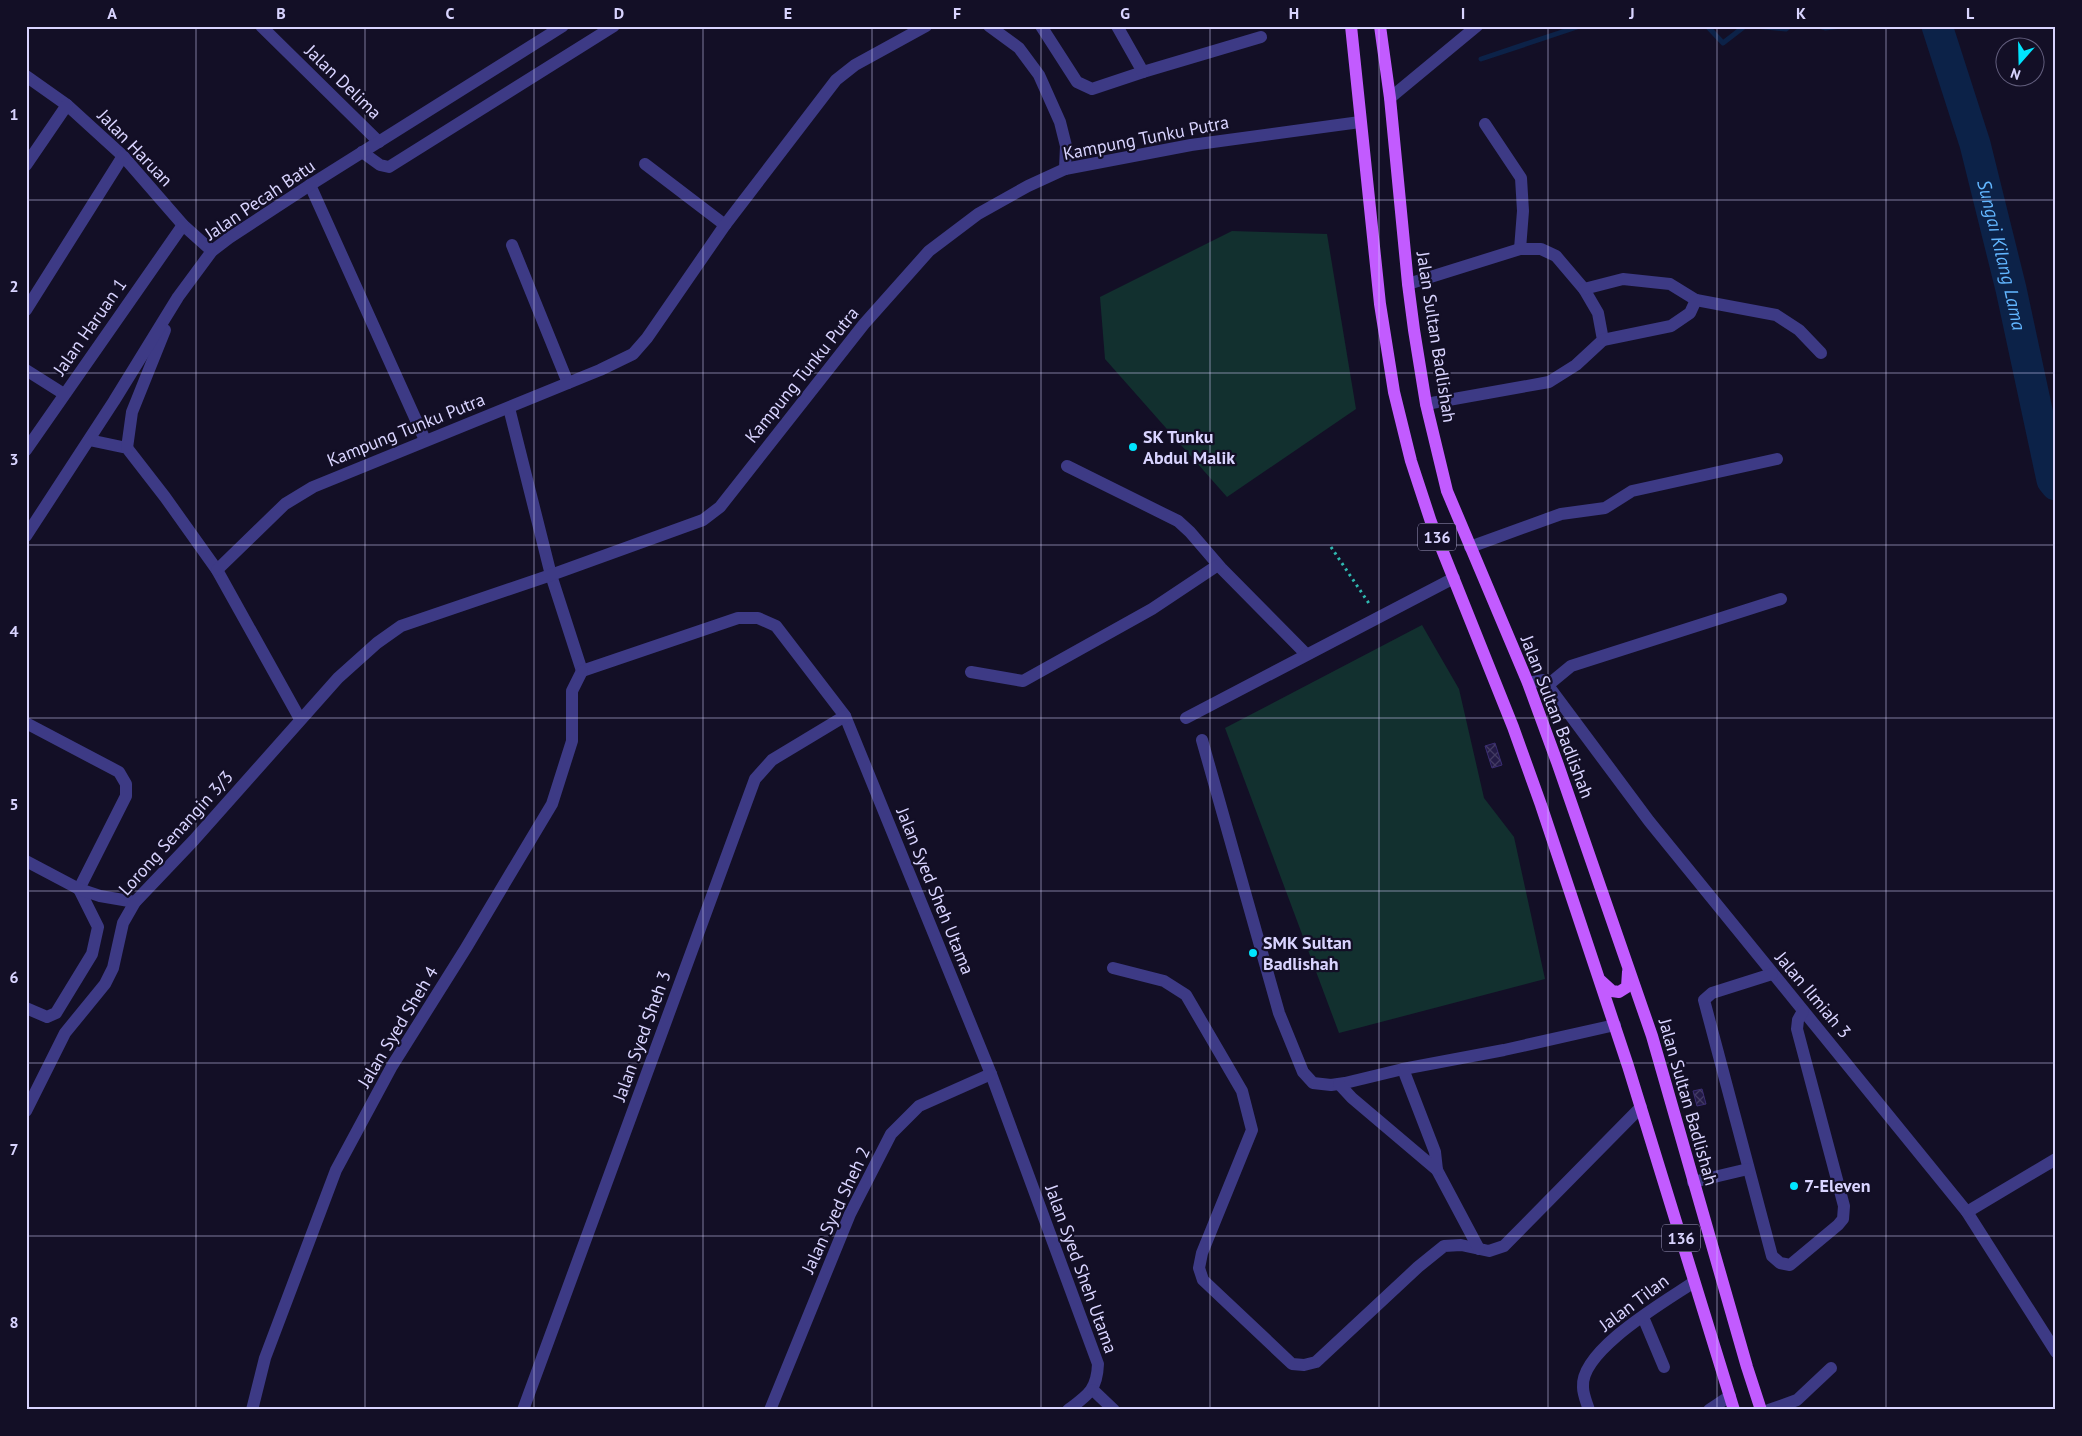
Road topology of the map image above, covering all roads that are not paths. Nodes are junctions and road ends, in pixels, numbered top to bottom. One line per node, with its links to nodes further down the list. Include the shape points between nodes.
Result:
1 (261, 26): 18 (street, Jalan Delima)
2 (563, 26): 18 (street, Jalan Pecah Batu)
3 (614, 26): 19 (street, via 389,167 380,165)
4 (926, 26): 26 (street, Kampung Tunku Putra, via 855,65 836,80)
5 (1041, 26): 12 (street, via 1077,82 1092,90)
6 (1117, 26): 12 (street)
7 (1351, 26): 16 (main road, 136)
8 (1380, 26): 14 (main road, Jalan Sultan Badlishah / 136)
9 (1477, 26): 14 (street)
10 (988, 27): 23 (street, via 1019,48 1039,75 1060,122 1066,146)
11 (1261, 37): 12 (street)
12 (1143, 72)
13 (26, 76): 15 (street, Jalan Haruan)
14 (1390, 98): 30 (main road, Jalan Sultan Badlishah / 136)
15 (67, 105): 20 (street, Jalan Haruan); 22 (street)
16 (1360, 122): 23 (street, Kampung Tunku Putra, via 1191,145); 53 (main road, 136, via 1380,304 1394,392 1411,461)
17 (1485, 124): 28 (street, via 1521,178)
18 (379, 142): 19 (street, Jalan Pecah Batu)
19 (362, 152): 24 (street, Jalan Pecah Batu)
20 (123, 156): 25 (street, Jalan Haruan); 34 (street)
21 (645, 164): 26 (street)
22 (26, 165)
23 (1065, 169): 52 (street, Kampung Tunku Putra, via 978,214 929,252 864,324 720,507 703,520)
24 (310, 185): 29 (street, Jalan Pecah Batu); 43 (street)
25 (183, 225): 29 (street, Jalan Haruan); 39 (street, Jalan Haruan 1)
26 (725, 225): 38 (street, Kampung Tunku Putra, via 651,332 632,354)
27 (512, 245): 38 (street)
28 (1520, 249): 30 (street); 31 (street, via 1541,249 1556,256)
29 (212, 251): 32 (street, Jalan Pecah Batu)
30 (1408, 284): 40 (main road, Jalan Sultan Badlishah / 136)
31 (1584, 289): 33 (street, via 1622,279 1670,284); 35 (street, via 1598,313)
32 (178, 296): 42 (street, Jalan Pecah Batu); 44 (street, via 132,412)
33 (1696, 300): 35 (street, via 1690,313 1671,326); 36 (street, via 1776,315 1799,330)
34 (26, 310)
35 (1603, 340): 40 (street, via 1576,365 1549,382)
36 (1820, 353)
37 (26, 370): 39 (street)
38 (568, 383): 41 (street, Kampung Tunku Putra)
39 (64, 394): 45 (street, Jalan Haruan 1)
40 (1426, 404): 49 (main road, Jalan Sultan Badlishah / 136, via 1447,490)
41 (509, 408): 43 (street, Kampung Tunku Putra); 52 (street)
42 (89, 440): 44 (street); 48 (street, Jalan Pecah Batu)
43 (425, 440): 51 (street, Kampung Tunku Putra, via 285,504)
44 (127, 448): 51 (street)
45 (26, 450)
46 (1777, 459): 49 (street, via 1632,491 1605,508 1561,514)
47 (1067, 466): 50 (street, via 1178,521)
48 (26, 536)
49 (1470, 547): 58 (main road, Jalan Sultan Badlishah / 136)
50 (1218, 565): 55 (street); 57 (street, via 1152,609 1023,681)
51 (217, 570): 62 (street)
52 (550, 575): 56 (street); 62 (street, Kampung Tunku Putra, via 401,626 376,643)
53 (1454, 578): 55 (street); 71 (main road, 136, via 1513,728)
54 (1781, 599): 59 (street, via 1571,666)
55 (1306, 654): 61 (street)
56 (582, 671): 60 (street, Jalan Syed Sheh Utama, via 738,618 758,618 776,626); 93 (street, Jalan Syed Sheh 4, via 572,690 572,741 552,804 392,1066 336,1170 265,1358)
57 (971, 672)
58 (1528, 683): 59 (street, via 1544,680); 69 (main road, Jalan Sultan Badlishah / 136)
59 (1548, 685): 70 (street, Jalan Ilmiah 3, via 1649,821)
60 (845, 716): 76 (street, Jalan Syed Sheh Utama); 94 (street, Jalan Syed Sheh 3, via 772,760 755,779)
61 (1186, 718)
62 (300, 719): 67 (street, Lorong Senangin 3/3)
63 (26, 723): 66 (street, via 119,772 126,784 126,796)
64 (1202, 740): 77 (street, via 1278,1013 1303,1072 1314,1083)
65 (26, 861): 66 (street)
66 (78, 889): 67 (street); 72 (street, via 98,926 92,954 56,1013 47,1018)
67 (135, 902): 79 (street, Lorong Senangin 3/3, via 123,923 106,984 65,1033)
68 (1114, 968): 85 (street, via 1164,981 1186,995 1242,1091 1252,1130 1202,1253 1199,1268 1203,1280 1292,1364 1316,1362 1444,1246)
69 (1628, 970): 71 (main road, via 1627,987 1619,992 1612,991); 83 (main road, Jalan Sultan Badlishah / 136, via 1658,1056)
70 (1772, 974): 73 (street, Jalan Ilmiah 3); 81 (street, via 1712,993 1704,1000)
71 (1601, 981): 74 (main road, 136)
72 (26, 1008)
73 (1803, 1011): 81 (street, via 1797,1030 1842,1197 1843,1219 1790,1265 1780,1263 1772,1256); 84 (street, Jalan Ilmiah 3)
74 (1615, 1025): 75 (street); 78 (main road, 136)
75 (1403, 1069): 77 (street); 82 (street, via 1435,1152)
76 (991, 1074): 91 (street, Jalan Syed Sheh Utama, via 1098,1364); 95 (street, Jalan Syed Sheh 2, via 919,1106 891,1134 850,1214)
77 (1339, 1084): 82 (street)
78 (1641, 1107): 85 (street, via 1504,1246 1489,1251); 86 (main road, 136)
79 (26, 1111)
80 (2056, 1159): 84 (street)
81 (1748, 1169): 83 (street)
82 (1437, 1170): 85 (street)
83 (1693, 1182): 101 (main road, Jalan Sultan Badlishah / 136)
84 (1966, 1212): 88 (street, Jalan Ilmiah 3)
85 (1479, 1249)
86 (1694, 1282): 87 (street, Jalan Tilan); 92 (main road, 136)
87 (1643, 1317): 89 (street); 98 (street, Jalan Tilan, via 1619,1333 1590,1363 1582,1386)
88 (2056, 1352)
89 (1664, 1368)
90 (1831, 1368): 102 (street, via 1796,1400)
91 (1095, 1384): 96 (street); 97 (street)
92 (1730, 1396): 99 (street); 100 (main road, 136)
93 (252, 1410)
94 (523, 1410)
95 (770, 1410)
96 (1068, 1410)
97 (1114, 1410)
98 (1589, 1410)
99 (1708, 1410)
100 (1734, 1410)
101 (1761, 1410)
102 (1769, 1410)

